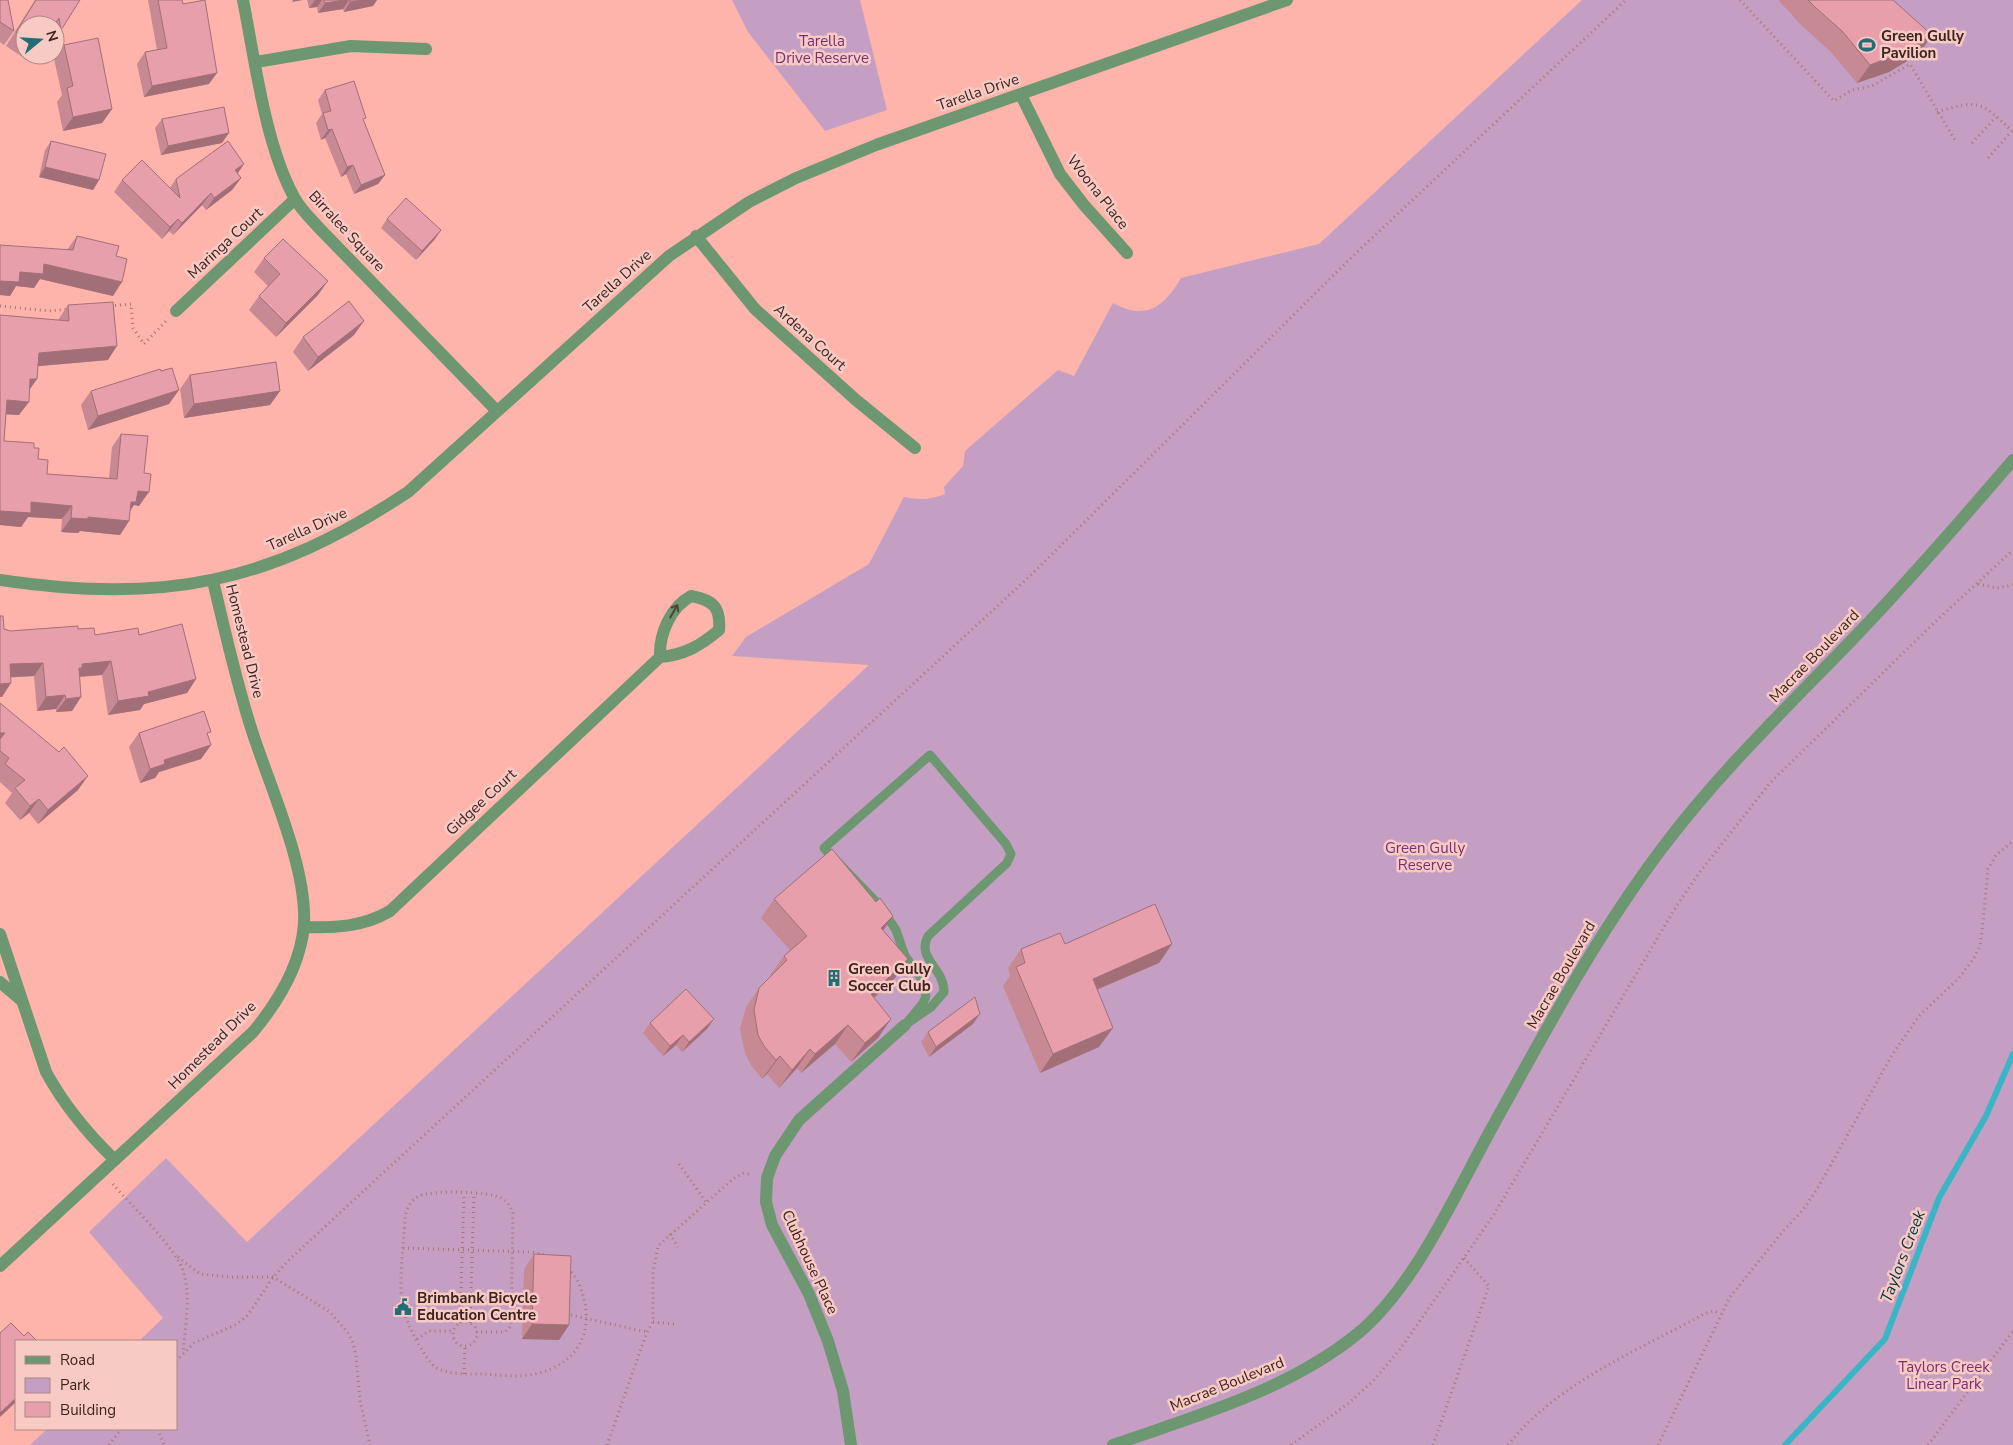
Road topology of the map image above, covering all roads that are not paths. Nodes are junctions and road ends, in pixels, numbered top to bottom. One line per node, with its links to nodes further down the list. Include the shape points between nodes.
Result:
1 (243, 0): 4 (street, Birralee Square)
2 (1287, 0): 5 (street, Tarella Drive)
3 (426, 49): 4 (street, via 351,46)
4 (256, 62): 6 (street, Birralee Square, via 272,141)
5 (1021, 95): 7 (street, Tarella Drive, via 876,145 796,178 748,202); 8 (street, Woona Place, via 1060,174)
6 (295, 200): 9 (street, Maringa Court); 10 (street, Birralee Square)
7 (696, 236): 10 (street, Tarella Drive, via 639,282); 11 (street, Ardena Court, via 755,309)
8 (1127, 254)
9 (176, 311)
10 (497, 411): 14 (street, Tarella Drive, via 408,492 364,521 295,555)
11 (915, 448)
12 (2013, 460): 24 (street, Macrae Boulevard, via 1902,587 1715,784 1653,860 1587,960 1425,1248 1381,1311 1333,1352 1291,1376 1208,1412)
13 (0, 580): 14 (street, Tarella Drive, via 117,590)
14 (213, 581): 16 (street, Homestead Drive, via 232,661 300,878)
15 (660, 657): 15 (street, one-way to 15, via 659,642 679,603 692,596 706,598 716,607 720,618 718,630 704,643 678,656); 16 (street, Gidgee Court, via 390,911 356,925)
16 (304, 927): 21 (street, Homestead Drive, via 297,959 286,985 267,1015)
17 (0, 934): 19 (street)
18 (0, 982): 19 (street)
19 (21, 1000): 21 (street, via 43,1065 57,1093 92,1139)
20 (905, 1025): 20 (lane, via 926,996 921,978 905,956 896,930 880,906 824,848 930,755 1011,854 1008,863 928,936 923,949 941,975 944,992 930,1008); 23 (street, Clubhouse Place, via 799,1120 774,1156 767,1178 766,1202 772,1224 809,1294 828,1340 849,1422)
21 (114, 1160): 22 (street, Homestead Drive)
22 (0, 1266)
23 (851, 1445)
24 (1113, 1445)

